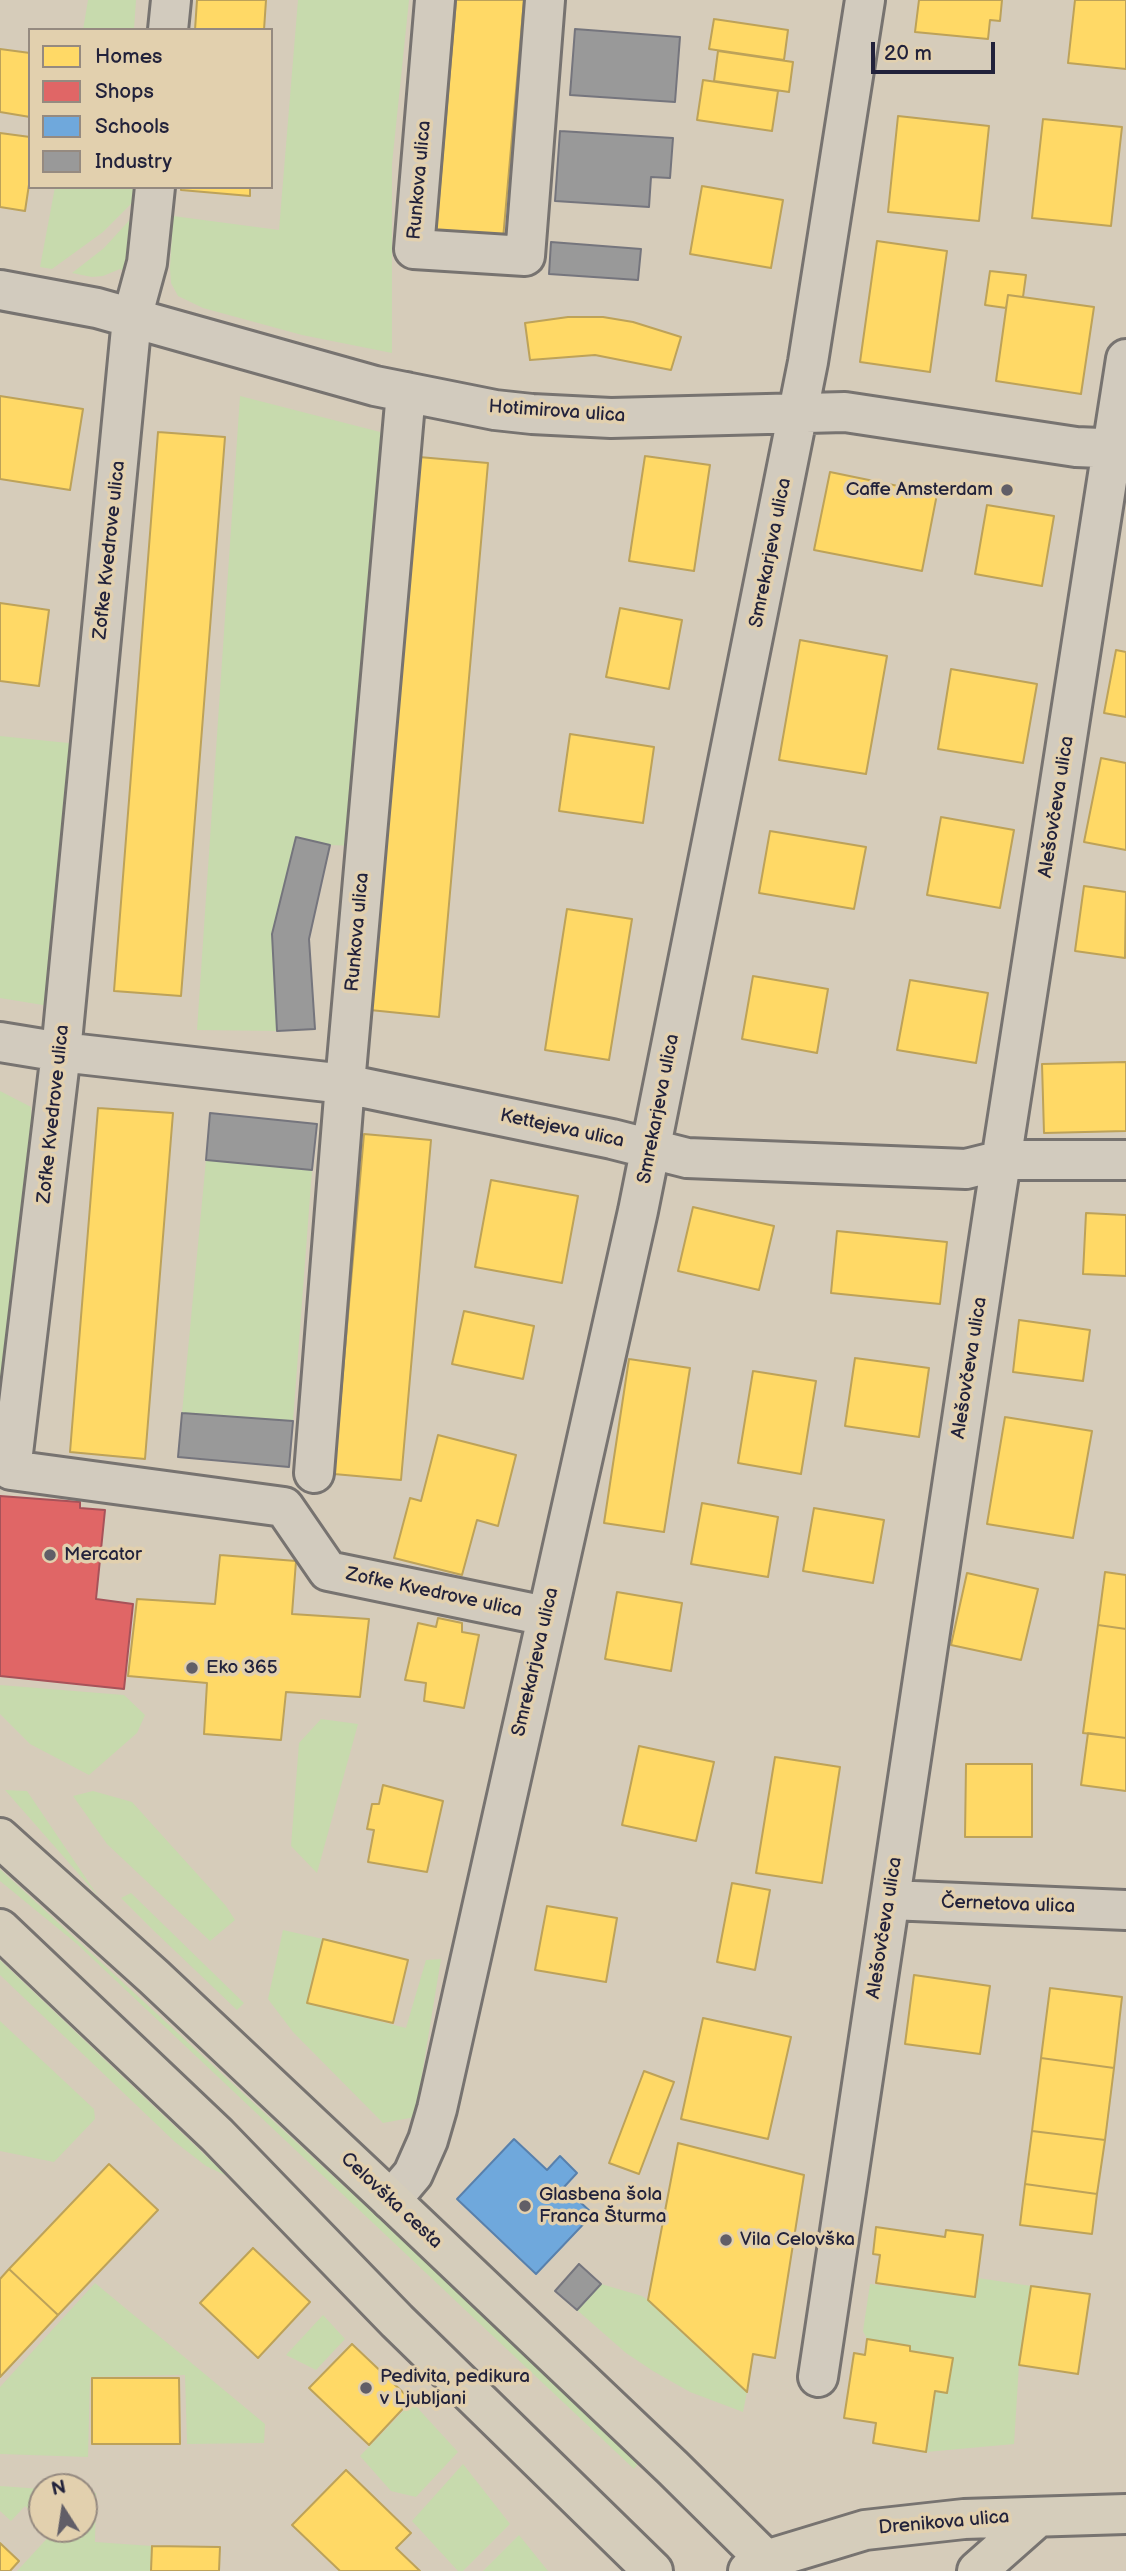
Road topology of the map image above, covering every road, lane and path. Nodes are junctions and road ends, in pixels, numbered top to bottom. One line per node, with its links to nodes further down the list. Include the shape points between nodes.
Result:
1 (171, 0): 5 (street)
2 (435, 0): 3 (street, Runkova ulica, via 414,249 525,256)
3 (545, 0)
4 (865, 0): 11 (street, Smrekarjeva ulica)
5 (168, 28)
6 (155, 189): 8 (street, Zofke Kvedrove ulica, via 147,263)
7 (0, 290): 8 (street, Hotimirova ulica)
8 (132, 318): 10 (street, Hotimirova ulica); 14 (street, Zofke Kvedrove ulica)
9 (1126, 359): 12 (street, Alešovčeva ulica)
10 (406, 393): 11 (street, Hotimirova ulica, via 495,410 573,417); 15 (street, Runkova ulica)
11 (798, 414): 12 (street, Hotimirova ulica, via 864,414 1076,447); 16 (street, Smrekarjeva ulica)
12 (1119, 449): 17 (street, Alešovčeva ulica)
13 (0, 1042): 14 (street, Kettejeva ulica)
14 (61, 1052): 15 (street, Kettejeva ulica); 20 (street, Zofke Kvedrove ulica, via 11,1469 284,1507 328,1571)
15 (345, 1084): 16 (street, Kettejeva ulica); 19 (street, Runkova ulica)
16 (651, 1148): 17 (street, Kettejeva ulica, via 687,1158 966,1169); 20 (street, Smrekarjeva ulica)
17 (1002, 1160): 18 (street, Kettejeva ulica); 22 (street, Alešovčeva ulica)
18 (1126, 1160)
19 (314, 1473)
20 (546, 1616): 25 (street, Smrekarjeva ulica, via 437,2109 413,2174)
21 (0, 1838): 25 (main road, Celovška cesta)
22 (890, 1900): 23 (street, Černetova ulica); 26 (street, Alešovčeva ulica)
23 (1126, 1910)
24 (0, 1929): 30 (main road, via 217,2136 397,2321)
25 (391, 2200): 29 (main road, Celovška cesta, via 673,2468)
26 (818, 2377)
27 (1126, 2514): 28 (main road, Drenikova ulica)
28 (1038, 2517): 29 (main road, Drenikova ulica, via 865,2530); 31 (main road)
29 (764, 2567)
30 (653, 2571)
31 (977, 2571)

